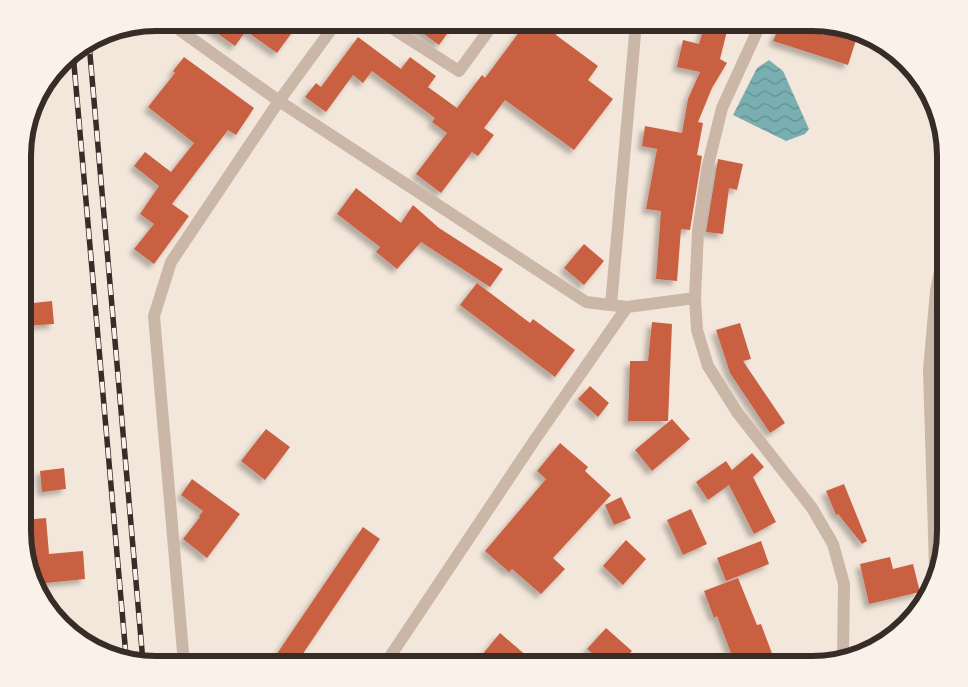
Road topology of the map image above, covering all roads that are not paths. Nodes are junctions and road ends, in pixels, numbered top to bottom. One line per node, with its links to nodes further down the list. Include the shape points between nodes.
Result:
1 (184, 32): 7 (street)
2 (324, 32): 7 (street)
3 (398, 32): 4 (street, via 459,71)
4 (487, 32)
5 (635, 32): 10 (street)
6 (757, 32): 9 (street, via 722,108 707,168 698,231)
7 (279, 101): 10 (street, via 586,302); 14 (street, via 171,262 154,316)
8 (936, 291): 12 (street, via 929,370)
9 (695, 298): 11 (street); 13 (street, via 697,330 708,366 737,412 812,508 832,544 844,584)
10 (611, 305): 11 (street)
11 (627, 307): 15 (street)
12 (935, 551)
13 (843, 651)
14 (183, 655)
15 (391, 655)

